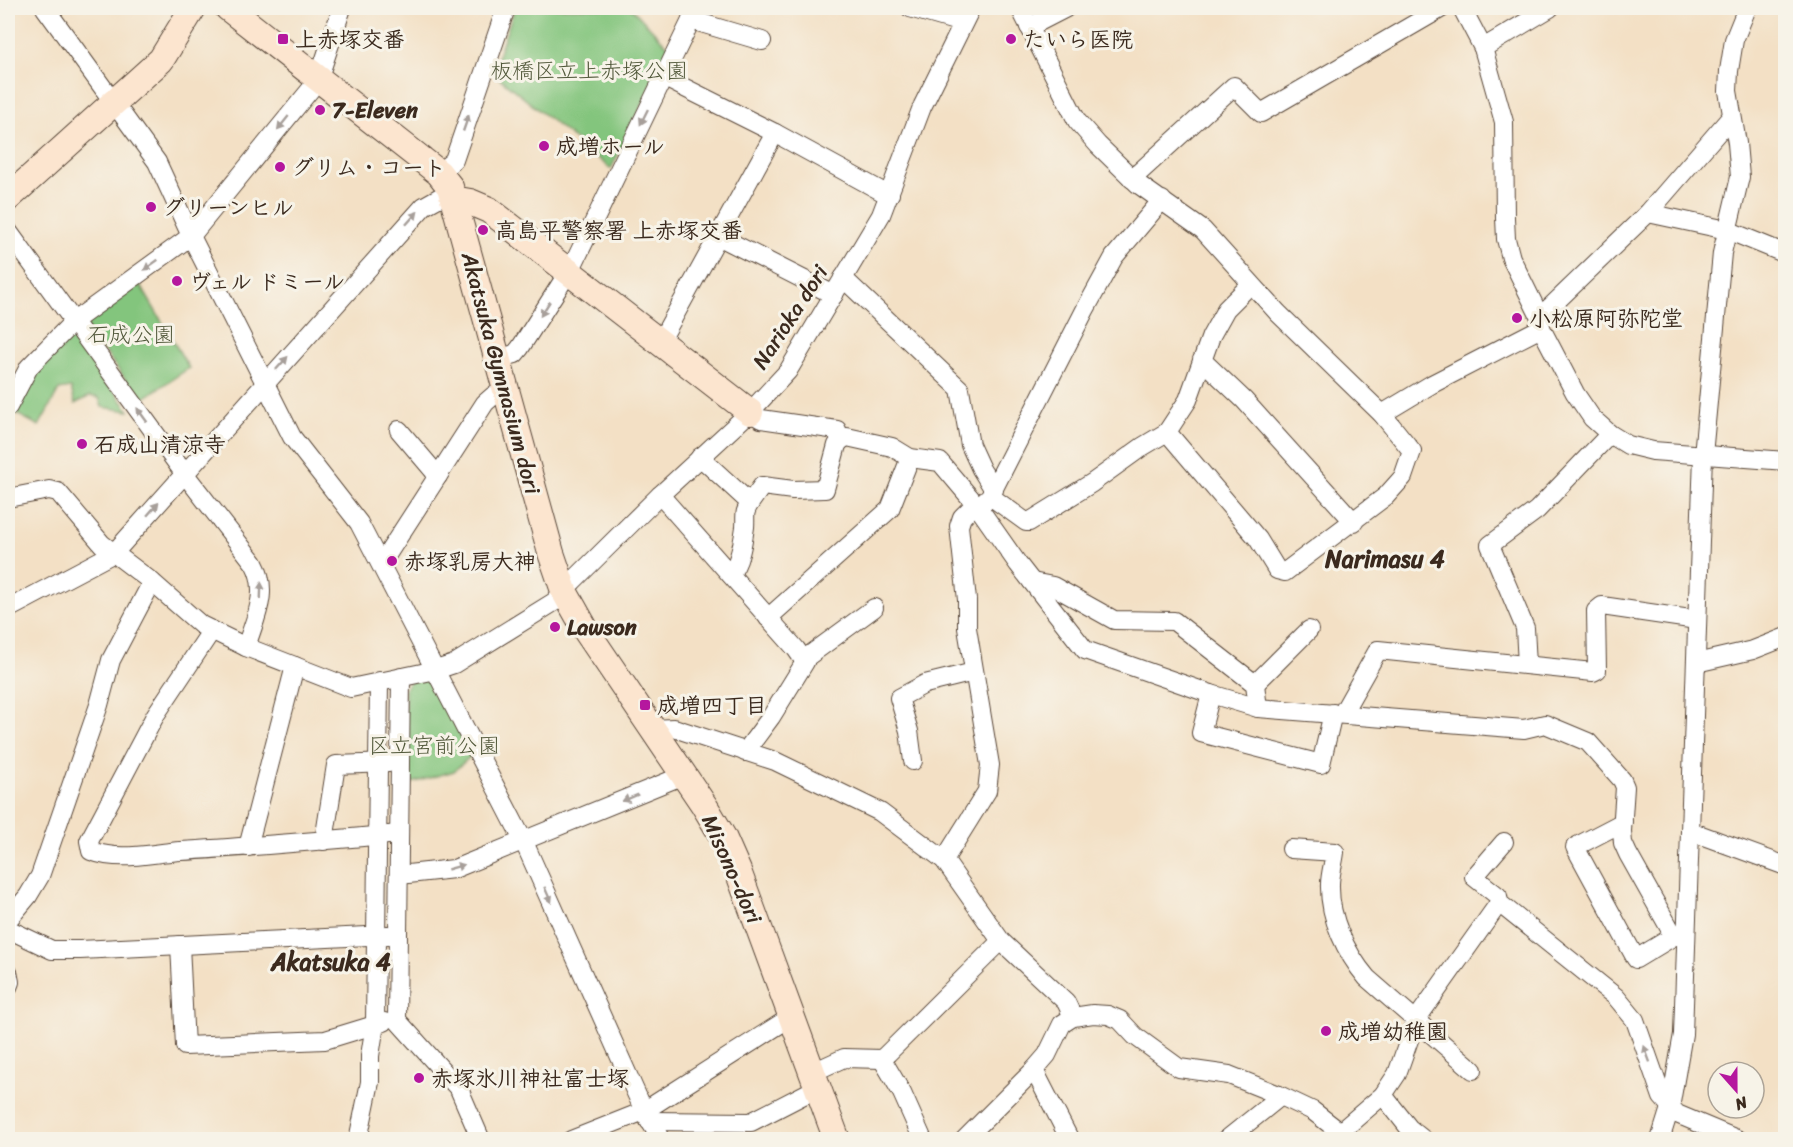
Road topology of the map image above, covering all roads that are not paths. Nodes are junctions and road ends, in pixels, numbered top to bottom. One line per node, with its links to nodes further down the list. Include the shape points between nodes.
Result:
1 (45, 8): 20 (street)
2 (193, 8): 20 (street, via 162,60)
3 (228, 8): 18 (street, Akatsuka Gymnasium dori)
4 (342, 8): 18 (street)
5 (506, 8): 23 (street, one-way to 5, via 454,160)
6 (910, 8): 14 (street)
7 (1020, 8): 15 (street)
8 (1066, 8): 15 (street)
9 (1442, 8): 24 (street, via 1261,113 1234,86)
10 (1462, 8): 17 (street)
11 (1550, 8): 17 (street)
12 (1747, 8): 21 (street, via 1734,40 1729,71)
13 (694, 14): 16 (street); 19 (street)
14 (966, 15): 25 (street, Narioka dori, via 922,106)
15 (1029, 27): 24 (street, via 1077,121)
16 (762, 40)
17 (1483, 48): 40 (street, via 1504,122 1506,239)
18 (319, 77): 23 (street, Akatsuka Gymnasium dori); 32 (street, one-way to 32)
19 (663, 77): 22 (street); 35 (street, one-way to 35)
20 (112, 103): 26 (street); 32 (street, via 157,162)
21 (1731, 117): 29 (street); 30 (street, via 1740,177)
22 (775, 133): 25 (street); 33 (street)
23 (439, 173): 27 (street, Akatsuka Gymnasium dori, via 450,187)
24 (1132, 178): 28 (street)
25 (890, 194): 36 (street, Narioka dori)
26 (8, 198)
27 (453, 199): 35 (street, via 489,210); 42 (street, Akatsuka Gymnasium dori); 44 (street, one-way to 27, via 424,206 440,197)
28 (1162, 200): 37 (street, via 1203,230); 61 (street, via 1114,257)
29 (1648, 213): 30 (street); 40 (street)
30 (1727, 230): 34 (street); 53 (street)
31 (8, 231): 39 (street)
32 (191, 236): 39 (street, one-way to 39); 44 (street)
33 (718, 236): 38 (street); 41 (street)
34 (1785, 254)
35 (569, 272): 41 (street); 42 (street, one-way to 42, via 520,348 515,354)
36 (843, 278): 38 (street, Narioka dori); 61 (street, via 960,389 970,445)
37 (1251, 284): 43 (street, via 1226,309); 48 (street)
38 (834, 295): 47 (street, Narioka dori, via 788,371)
39 (74, 321): 46 (street, via 29,367); 57 (street, one-way to 39)
40 (1540, 322): 48 (street); 51 (street, via 1575,393 1592,418)
41 (660, 342): 47 (street)
42 (497, 359): 45 (street, Akatsuka Gymnasium dori)
43 (1202, 360): 50 (street, via 1188,400); 63 (street, via 1244,399)
44 (265, 382): 57 (street); 65 (street, via 292,437 359,523)
45 (506, 392): 58 (street, via 485,403); 69 (street, Akatsuka Gymnasium dori)
46 (8, 407)
47 (750, 412): 52 (street, via 761,419 837,430); 54 (street, Narioka dori)
48 (1383, 414): 63 (street, via 1412,451 1403,477)
49 (399, 430): 58 (street)
50 (1167, 432): 61 (street, via 1029,522); 63 (street, via 1258,539 1277,570 1285,572)
51 (1610, 434): 53 (street, via 1628,445 1653,451); 80 (street, via 1537,510 1490,545 1525,628)
52 (841, 440): 55 (street, via 847,437 892,447); 62 (street, via 825,489 762,486)
53 (1703, 455): 56 (street); 73 (street)
54 (700, 457): 59 (street, Narioka dori); 62 (street)
55 (910, 458): 61 (street, via 940,462); 72 (street, via 890,509)
56 (1785, 461)
57 (184, 473): 64 (street, one-way to 57); 77 (street, one-way to 57, via 260,603 260,575)
58 (438, 476): 65 (street)
59 (660, 495): 66 (street); 69 (street, Narioka dori)
60 (8, 498): 64 (street, Narioka dori, via 49,490 58,492)
61 (987, 498): 68 (street); 83 (street, via 962,517 959,526)
62 (750, 503): 66 (street, via 744,512 746,525 737,563)
63 (1354, 522)
64 (114, 553): 67 (street, Narioka dori); 70 (street)
65 (381, 564): 82 (street)
66 (730, 574): 72 (street)
67 (152, 582): 74 (street, Narioka dori); 109 (street, via 111,660 40,876)
68 (1032, 582): 86 (street, via 1053,586 1114,620 1174,621); 87 (street, via 1085,650)
69 (564, 591): 82 (street, Narioka dori, via 554,602 454,664); 90 (street, Misono-dori)
70 (10, 600)
71 (874, 608): 78 (street)
72 (768, 618): 78 (street)
73 (1697, 620): 79 (street); 80 (street, via 1602,606 1596,611 1598,670)
74 (212, 630): 77 (street, Narioka dori); 103 (street, via 156,714 89,841 91,851 130,858)
75 (1309, 630): 86 (street)
76 (1785, 637): 79 (street, via 1753,650)
77 (246, 647): 81 (street, Narioka dori)
78 (803, 660): 91 (street, via 771,717)
79 (1696, 663): 97 (street)
80 (1527, 665): 89 (street, via 1378,650)
81 (295, 666): 85 (street, Narioka dori, via 351,688); 103 (street)
82 (436, 670): 84 (street, Narioka dori); 101 (street)
83 (974, 672): 92 (street, via 925,684 899,698); 105 (street, via 990,765 987,791)
84 (400, 676): 85 (street, Narioka dori); 93 (street)
85 (379, 681): 94 (street)
86 (1255, 684): 88 (street)
87 (1211, 694): 88 (street); 89 (street, via 1201,732 1321,764)
88 (1258, 708): 89 (street)
89 (1337, 714): 96 (street, via 1524,729 1545,724 1588,742 1622,780)
90 (652, 729): 91 (street, via 674,728); 95 (street, Misono-dori)
91 (745, 752): 105 (street, via 775,761 880,812)
92 (913, 761)
93 (400, 763): 94 (street); 98 (street)
94 (378, 764): 99 (street); 100 (street, via 336,765)
95 (684, 775): 101 (street, one-way to 101); 118 (street, Misono-dori, via 731,855)
96 (1623, 822): 113 (street, via 1623,843 1628,854); 113 (street, via 1575,847 1636,959)
97 (1690, 831): 106 (street); 113 (street)
98 (399, 834): 99 (street); 107 (street)
99 (377, 836): 100 (street); 112 (street)
100 (324, 841): 103 (street)
101 (524, 842): 107 (street, one-way to 101, via 454,870); 130 (street, one-way to 130)
102 (1504, 842): 108 (street, via 1474,877 1498,896)
103 (248, 847)
104 (1292, 849): 121 (street, via 1335,852 1330,885 1336,923 1354,962)
105 (944, 860): 114 (street)
106 (1785, 866)
107 (399, 875): 111 (street)
108 (1499, 903): 121 (street); 129 (street, one-way to 108, via 1662,1097 1635,1020 1616,997)
109 (8, 920)
110 (8, 928): 115 (street, via 52,950)
111 (398, 935): 112 (street); 120 (street)
112 (376, 936): 115 (street); 122 (street)
113 (1680, 936): 129 (street, via 1683,1034)
114 (1001, 941): 119 (street, via 1066,1002); 123 (street)
115 (180, 945): 122 (street, via 185,1046 325,1040)
116 (8, 972): 117 (street)
117 (8, 987)
118 (791, 1017): 126 (street, Misono-dori); 130 (street)
119 (1073, 1017): 124 (street, via 1062,1024 1047,1055); 127 (street, via 1108,1015 1120,1020 1179,1068 1229,1075)
120 (397, 1020): 122 (street); 133 (street, via 459,1089)
121 (1416, 1020): 125 (street); 128 (street, via 1397,1074)
122 (375, 1024): 132 (street, via 370,1082)
123 (882, 1059): 126 (street, via 844,1058); 137 (street)
124 (1034, 1070): 138 (street); 139 (street)
125 (1473, 1070)
126 (814, 1081): 130 (street, via 751,1122); 136 (street, Misono-dori)
127 (1279, 1095): 131 (street, via 1314,1111); 140 (street)
128 (1383, 1095): 131 (street); 141 (street, via 1409,1128)
129 (1670, 1108): 142 (street); 143 (street)
130 (646, 1116): 134 (street); 135 (street)
131 (1336, 1136)
132 (358, 1140)
133 (482, 1140)
134 (571, 1140)
135 (661, 1140)
136 (837, 1140)
137 (923, 1140)
138 (964, 1140)
139 (1070, 1140)
140 (1226, 1140)
141 (1424, 1140)
142 (1660, 1140)
143 (1739, 1140)

